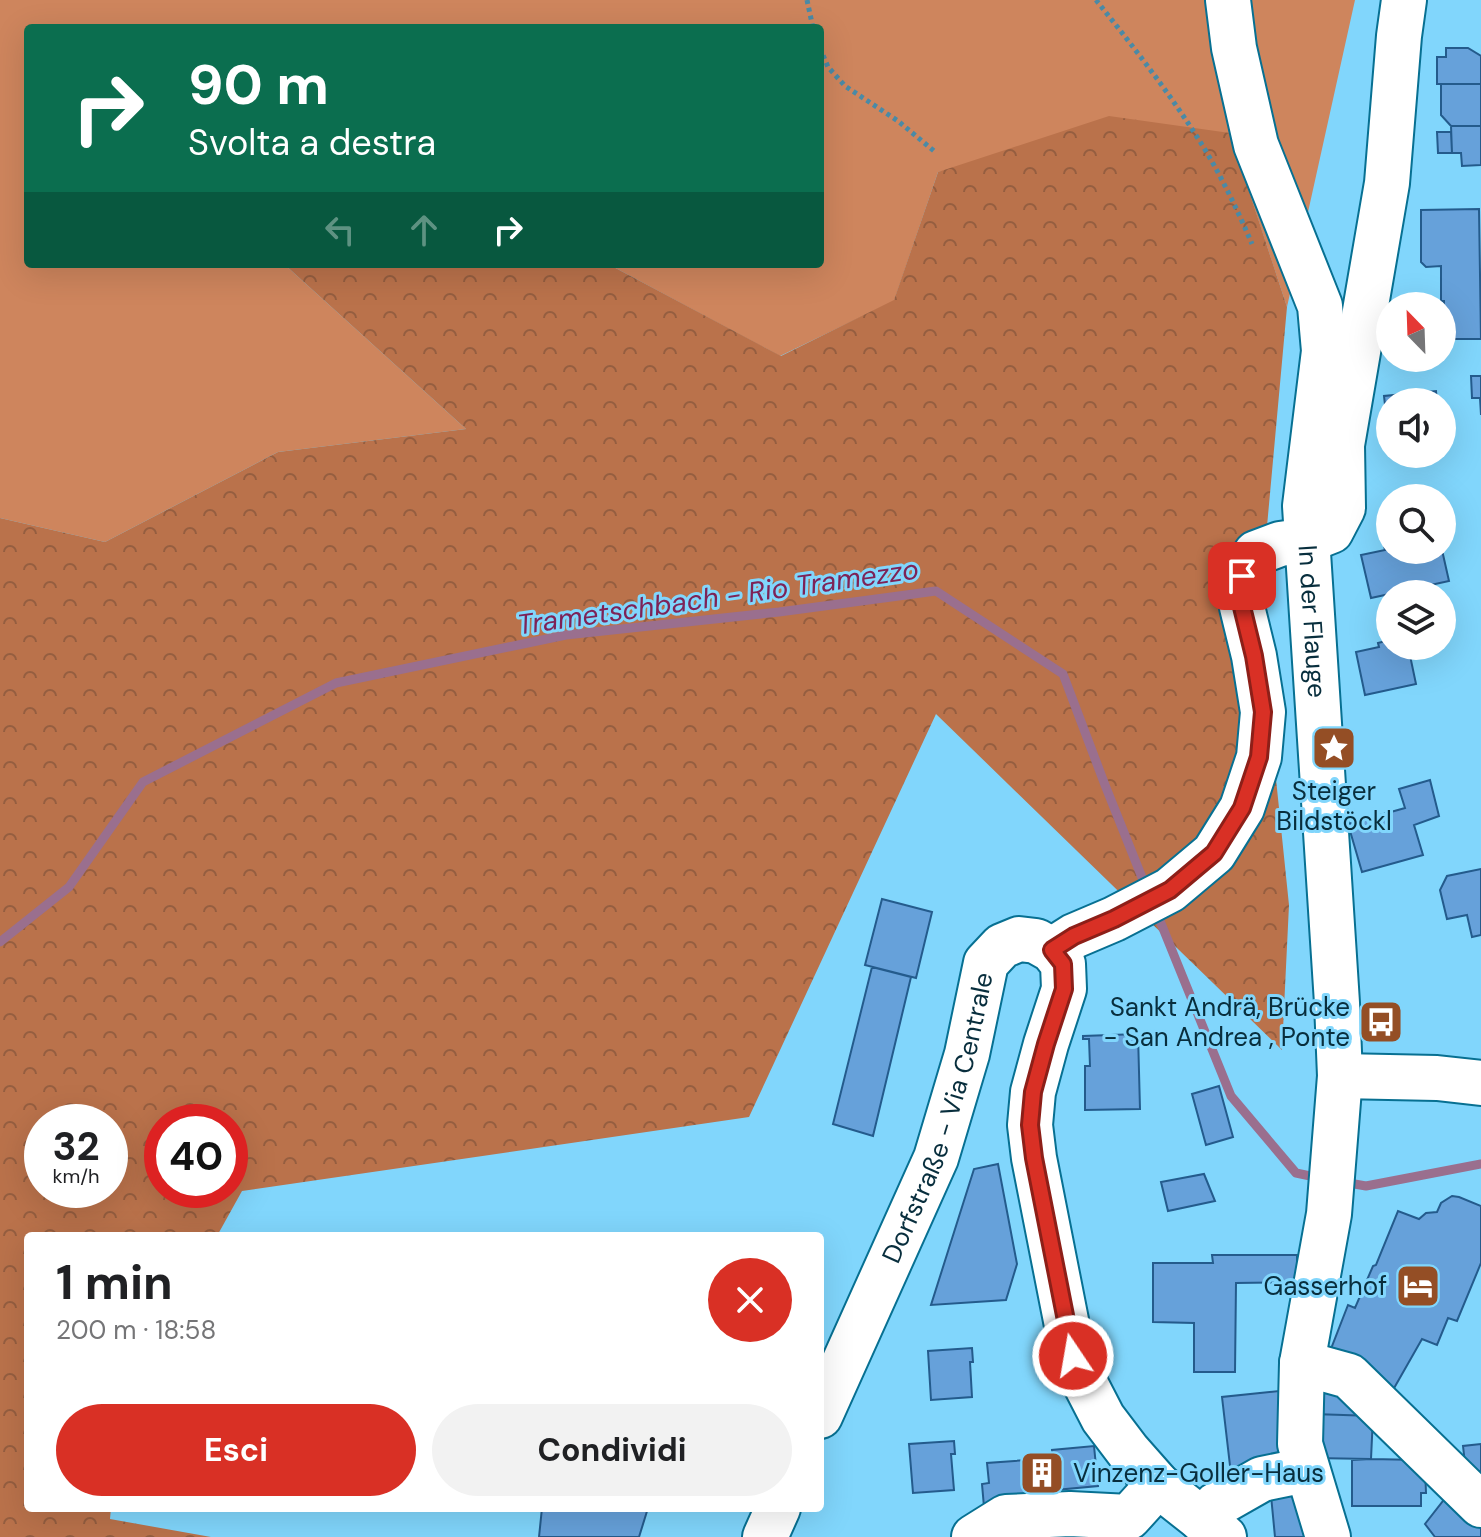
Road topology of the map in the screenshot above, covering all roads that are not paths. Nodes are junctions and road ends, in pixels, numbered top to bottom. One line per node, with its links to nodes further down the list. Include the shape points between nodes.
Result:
1 (1228, 0): 3 (street, via 1256,145 1320,306 1324,351 1305,506)
2 (1404, 0): 3 (street, In der Flauge, via 1387,183 1342,445 1343,508 1331,531)
3 (1308, 540): 4 (street, via 1256,553 1242,576 1242,607 1263,712 1259,757 1242,808 1214,853 1170,890); 5 (street, In der Flauge)
4 (1058, 946): 8 (street, Dorfstraße - Via Centrale, via 1019,939 1002,946 986,963 967,1054 936,1158); 10 (street, via 1064,989 1033,1092 1034,1158 1073,1356 1103,1418)
5 (1340, 1076): 6 (street); 7 (street, via 1329,1214)
6 (1481, 1083)
7 (1302, 1363): 9 (street, via 1300,1444); 11 (street, via 1349,1376)
8 (824, 1407)
9 (1306, 1470): 13 (street, via 1262,1479 1216,1505); 16 (street)
10 (1158, 1485): 13 (street); 15 (street, via 1129,1517 1006,1517)
11 (1481, 1505)
12 (776, 1512): 14 (street)
13 (1213, 1528)
14 (765, 1537)
15 (974, 1537)
16 (1328, 1537)

